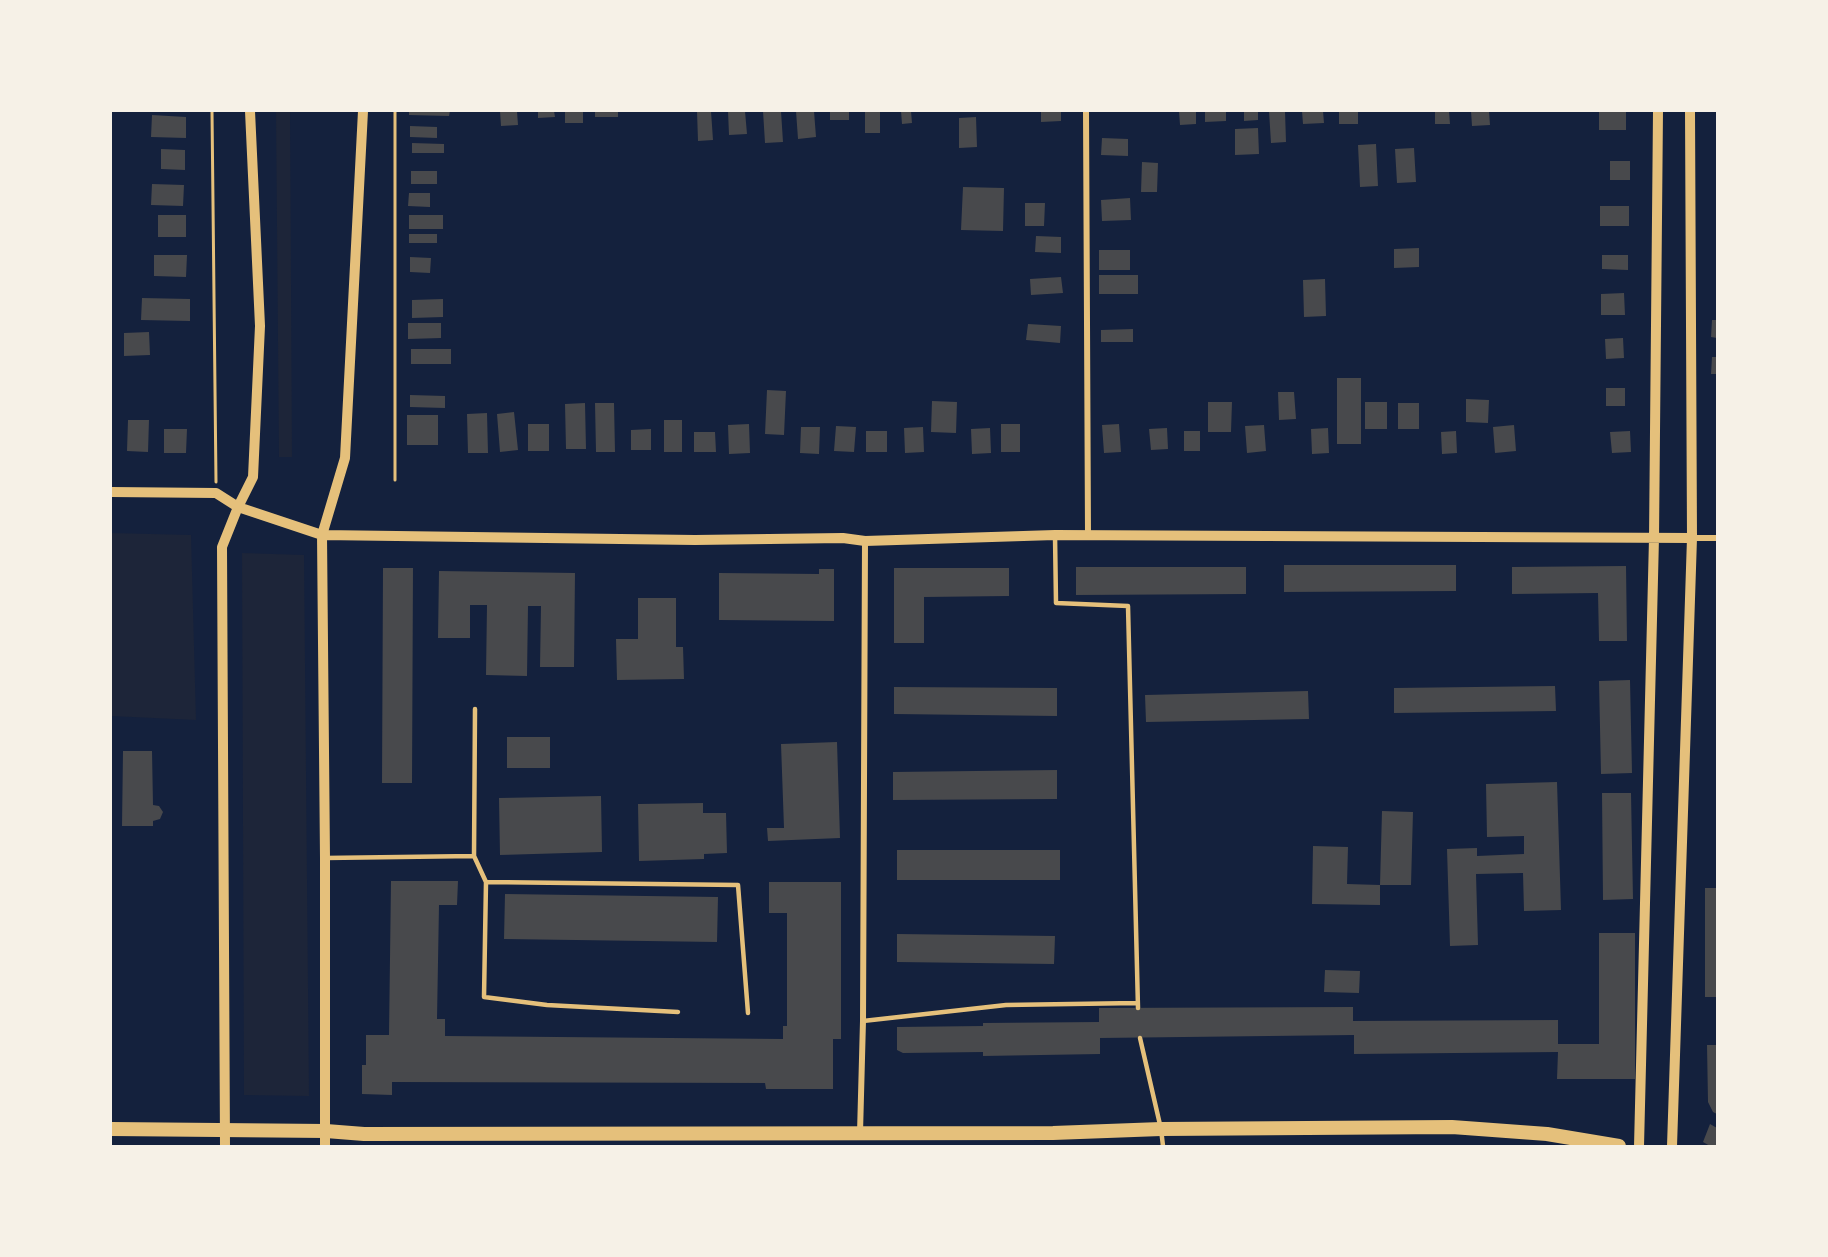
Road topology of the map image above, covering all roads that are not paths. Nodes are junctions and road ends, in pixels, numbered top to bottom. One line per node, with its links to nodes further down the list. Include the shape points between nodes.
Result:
1 (250, 111): 7 (street, via 260,326 253,477)
2 (363, 111): 8 (street, via 345,458)
3 (1086, 111): 10 (street)
4 (1658, 111): 11 (street)
5 (1690, 111): 12 (street)
6 (111, 492): 7 (street, via 216,493)
7 (238, 507): 8 (street); 25 (street, via 222,547)
8 (322, 535): 14 (street); 17 (street)
9 (1054, 535): 10 (street); 14 (street); 21 (lane, via 1056,603 1128,606 1137,1006 1006,1005)
10 (1088, 535): 11 (street)
11 (1654, 538): 12 (street); 32 (street)
12 (1692, 538): 13 (street); 33 (street)
13 (1717, 538)
14 (865, 541): 21 (street)
15 (475, 709): 16 (lane)
16 (474, 856): 17 (lane); 18 (lane)
17 (325, 858): 26 (street)
18 (486, 882): 19 (lane, via 484,997 547,1005); 20 (lane, via 738,885)
19 (678, 1011)
20 (748, 1013)
21 (863, 1021): 27 (street)
22 (1140, 1038): 24 (lane)
23 (111, 1129): 25 (main road)
24 (1161, 1129): 27 (main road); 30 (lane); 31 (main road, via 1452,1127 1547,1134)
25 (225, 1130): 26 (main road); 28 (street)
26 (326, 1131): 27 (main road); 29 (street)
27 (860, 1133)
28 (225, 1146)
29 (325, 1146)
30 (1163, 1146)
31 (1619, 1146)
32 (1639, 1146)
33 (1672, 1146)

